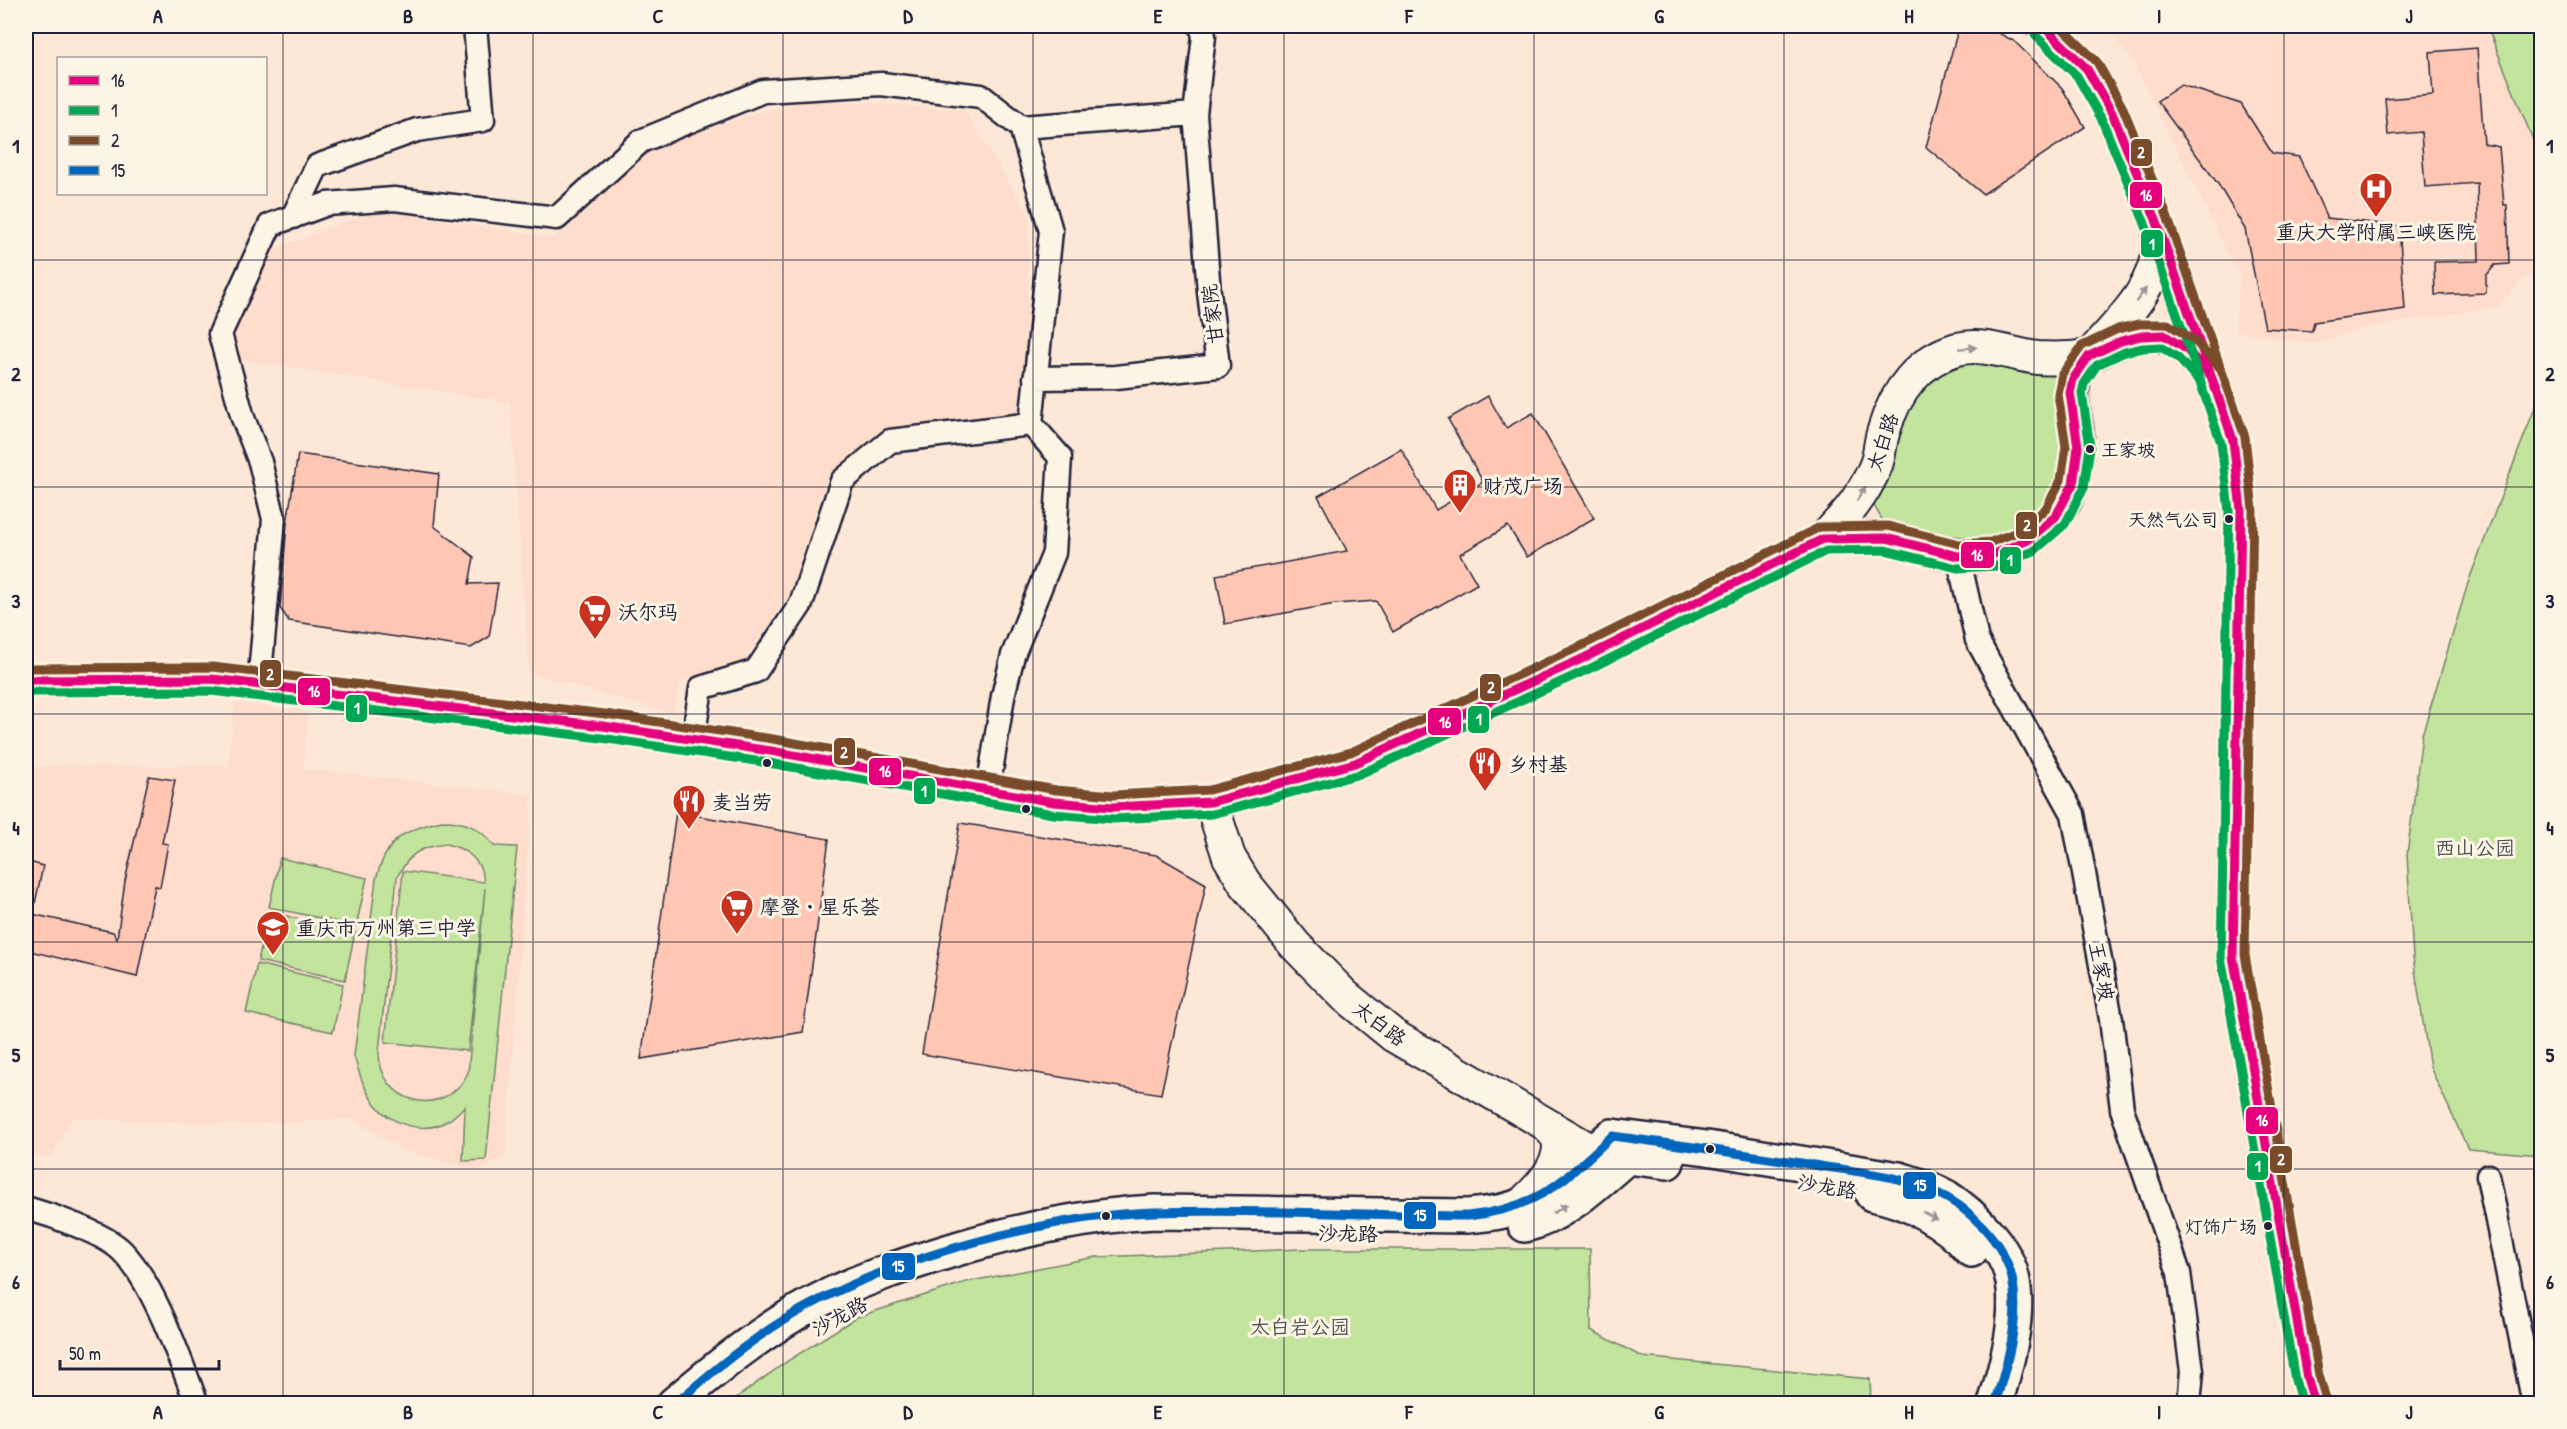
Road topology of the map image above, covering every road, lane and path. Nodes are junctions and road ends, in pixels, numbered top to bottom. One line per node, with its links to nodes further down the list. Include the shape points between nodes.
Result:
1 (475, 26): 6 (street, via 483,120 417,130 316,166)
2 (1201, 26): 4 (street, 甘家院, via 1204,36)
3 (2043, 26): 7 (main road, via 2086,69 2112,113)
4 (1195, 114): 5 (street); 10 (street, 甘家院, via 1218,366 1116,377)
5 (1021, 127): 6 (street, via 981,96 880,84 763,91 641,141 557,218 394,199 327,204); 10 (street, via 1051,231)
6 (293, 217): 15 (street, via 270,225 220,334 274,519)
7 (2158, 227): 8 (main road, 太白路, one-way to 7, via 2148,286 2156,265); 9 (main road)
8 (2089, 356): 9 (main road, 太白路, via 2121,341 2164,335 2186,349); 12 (main road, 太白路, one-way to 8, via 1862,494 1876,464 1894,404 1912,376 1930,359 1959,349 1989,347 2038,358); 13 (main road, 太白路, via 2073,379 2070,393 2079,447 2073,483 2056,516 2028,540 1995,554)
9 (2211, 376): 24 (main road, via 2233,440 2241,510 2233,956)
10 (1035, 378): 11 (street)
11 (1031, 424): 16 (street, via 890,441 842,482 801,604 756,671 701,688); 17 (street, via 1060,457 1054,553 1013,655)
12 (1823, 539): 13 (main road, 太白路, via 1886,538); 18 (main road, 太白路, via 1586,657 1355,763)
13 (1958, 556): 30 (street, 王家坡, via 1977,640 2073,814 2111,1019 2122,1109 2179,1273 2192,1371)
14 (26, 680): 15 (main road, 太白路, via 212,679)
15 (260, 685): 16 (main road, 太白路)
16 (693, 739): 17 (main road, 太白路)
17 (988, 790): 18 (main road, 太白路, via 1113,807)
18 (1211, 802): 19 (main road, 太白路, via 1229,857 1244,882 1295,945 1345,996 1394,1036)
19 (1544, 1122): 20 (main road); 22 (main road, via 1556,1136 1556,1158 1536,1190)
20 (1611, 1148): 22 (highway, 沙龙路); 27 (highway, 沙龙路, one-way to 20, via 786,1347 866,1299 947,1272 1027,1250 1100,1237 1499,1231 1532,1224 1571,1202); 28 (highway, 沙龙路, one-way to 28, via 1887,1197 1941,1222 1981,1262 1992,1286 1993,1324); 29 (highway, 沙龙路, via 1707,1148 1899,1179 1946,1197 1980,1225 2005,1259 2012,1276 2012,1332)
21 (2488, 1176): 31 (street)
22 (1519, 1207): 26 (highway, 沙龙路, via 1468,1216 1154,1212 1103,1215 1026,1230 896,1267 848,1286 762,1336)
23 (26, 1208): 25 (street, via 85,1229 120,1249 140,1272)
24 (2308, 1395)
25 (197, 1404)
26 (674, 1404)
27 (705, 1404)
28 (1977, 1404)
29 (1995, 1404)
30 (2190, 1404)
31 (2534, 1404)

